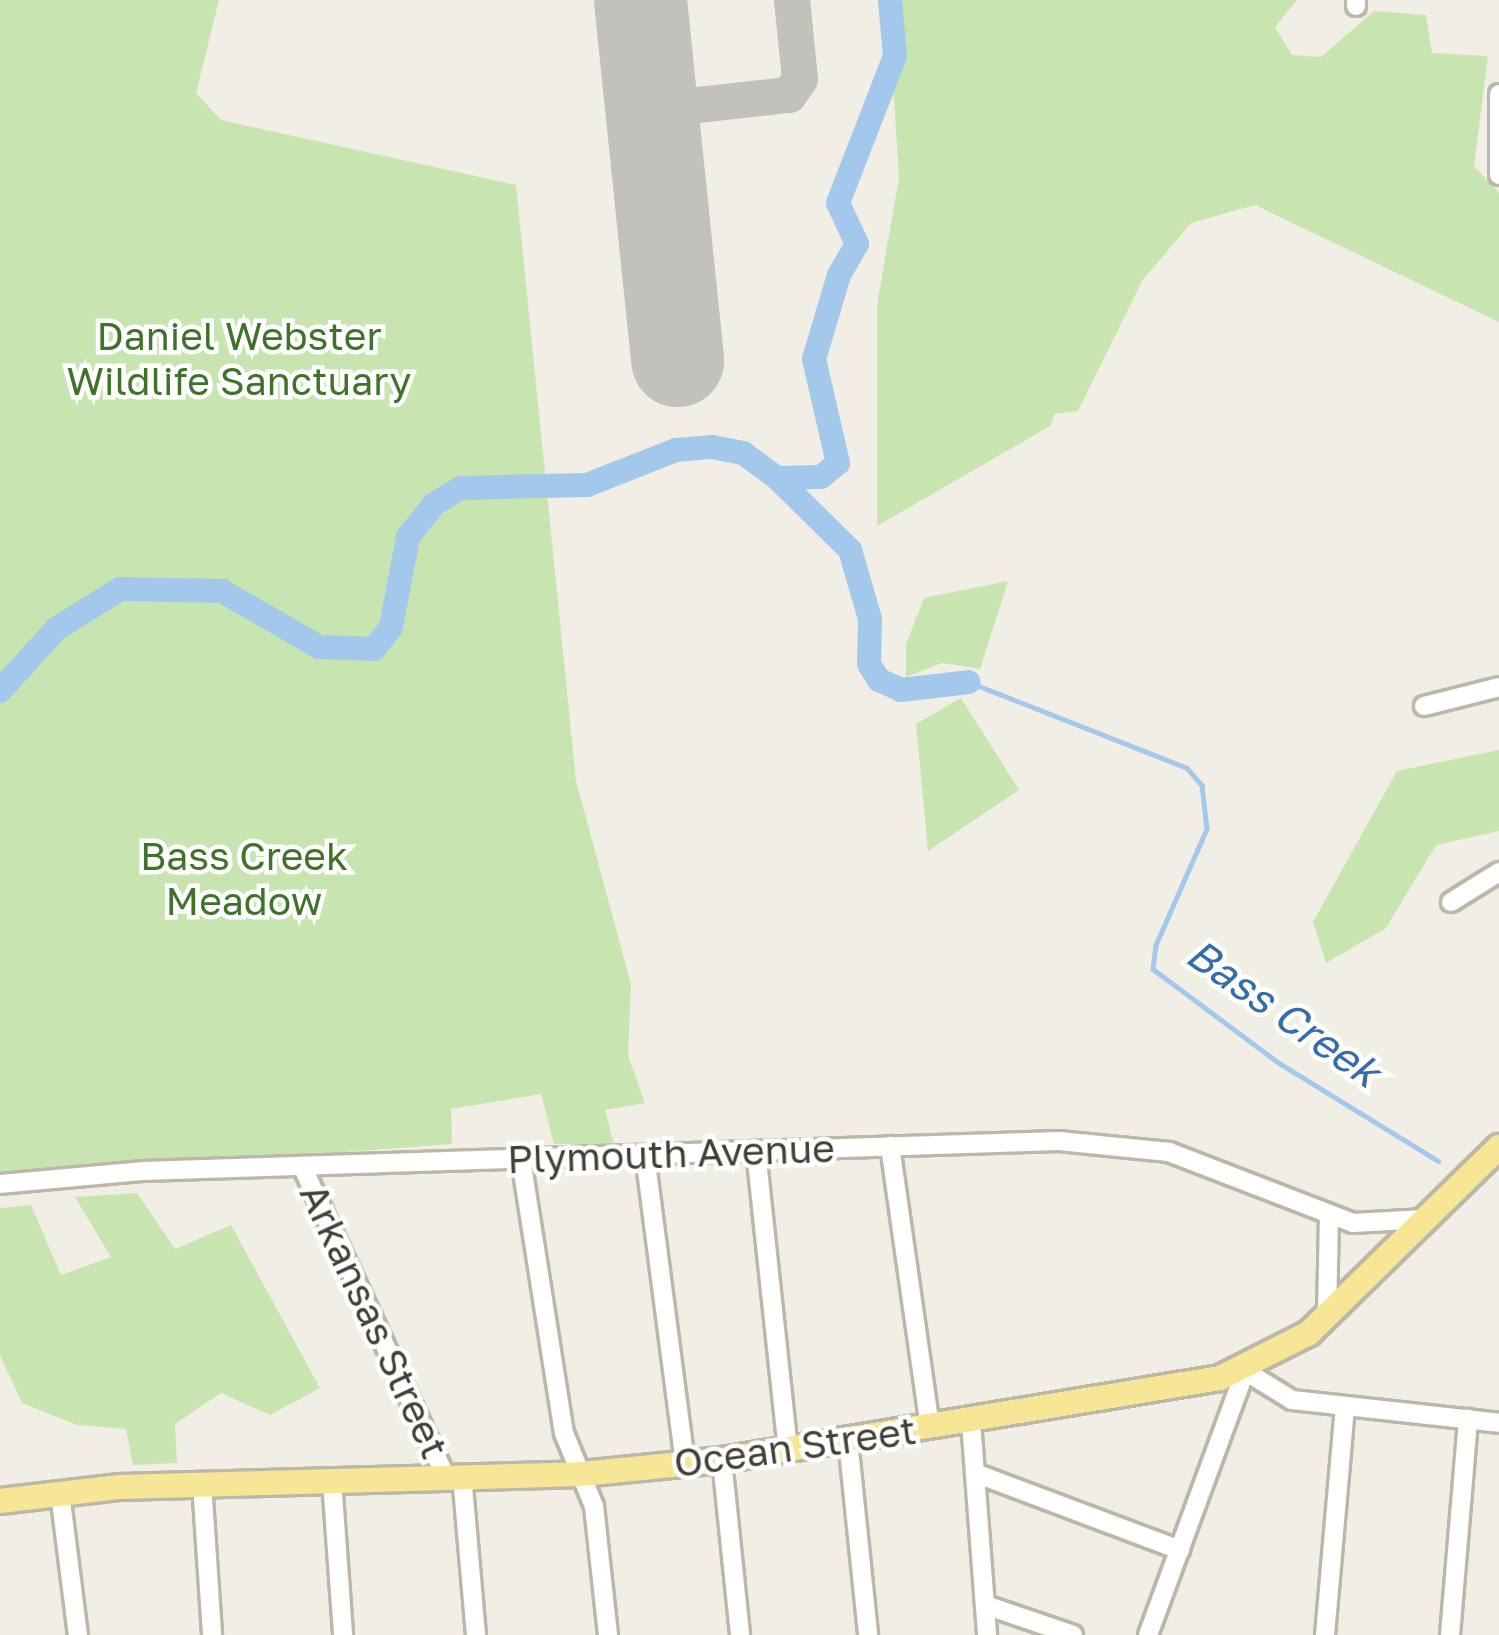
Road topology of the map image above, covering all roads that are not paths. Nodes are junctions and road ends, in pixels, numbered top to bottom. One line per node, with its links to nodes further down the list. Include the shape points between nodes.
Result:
1 (1499, 94): 2 (street)
2 (1499, 175)
3 (1499, 687): 4 (street)
4 (1424, 706)
5 (1499, 872): 6 (street)
6 (1451, 902)
7 (890, 1147): 9 (street, Plymouth Avenue); 14 (street, Plymouth Avenue, via 1141,1145); 22 (street)
8 (1499, 1147): 15 (main road, Ocean Street)
9 (756, 1151): 10 (street, Plymouth Avenue); 24 (street)
10 (645, 1155): 11 (street, Plymouth Avenue); 26 (street)
11 (521, 1159): 12 (street, Plymouth Avenue); 28 (street, via 564,1433)
12 (302, 1166): 13 (street, Plymouth Avenue); 29 (street, Arkansas Street)
13 (0, 1184)
14 (1329, 1216): 15 (street, Plymouth Avenue, via 1396,1225); 16 (street)
15 (1429, 1218): 16 (main road, Ocean Street)
16 (1327, 1317): 17 (main road, Ocean Street)
17 (1245, 1371): 18 (street, via 1292,1400); 20 (main road, Ocean Street); 34 (street)
18 (1345, 1408): 19 (street); 46 (street)
19 (1468, 1419): 21 (street); 47 (street)
20 (970, 1420): 22 (main road, Ocean Street); 27 (street)
21 (1499, 1423)
22 (930, 1428): 23 (main road, Ocean Street)
23 (848, 1441): 24 (main road, Ocean Street); 42 (street)
24 (788, 1450): 25 (main road, Ocean Street)
25 (722, 1460): 26 (main road, Ocean Street); 41 (street)
26 (686, 1464): 28 (main road, Ocean Street)
27 (975, 1473): 34 (street); 35 (street)
28 (581, 1474): 29 (main road, Ocean Street); 40 (street, via 594,1506)
29 (454, 1475): 30 (main road, Ocean Street); 39 (street, Arkansas Street)
30 (332, 1480): 31 (main road, Ocean Street); 38 (street)
31 (202, 1484): 32 (main road, Ocean Street); 37 (street)
32 (60, 1493): 33 (main road, Ocean Street); 36 (street)
33 (0, 1501)
34 (1180, 1550): 45 (street)
35 (985, 1605): 43 (street); 44 (street)
36 (78, 1635)
37 (212, 1635)
38 (343, 1635)
39 (476, 1635)
40 (608, 1635)
41 (740, 1635)
42 (868, 1635)
43 (987, 1635)
44 (1073, 1635)
45 (1148, 1635)
46 (1325, 1635)
47 (1450, 1635)

